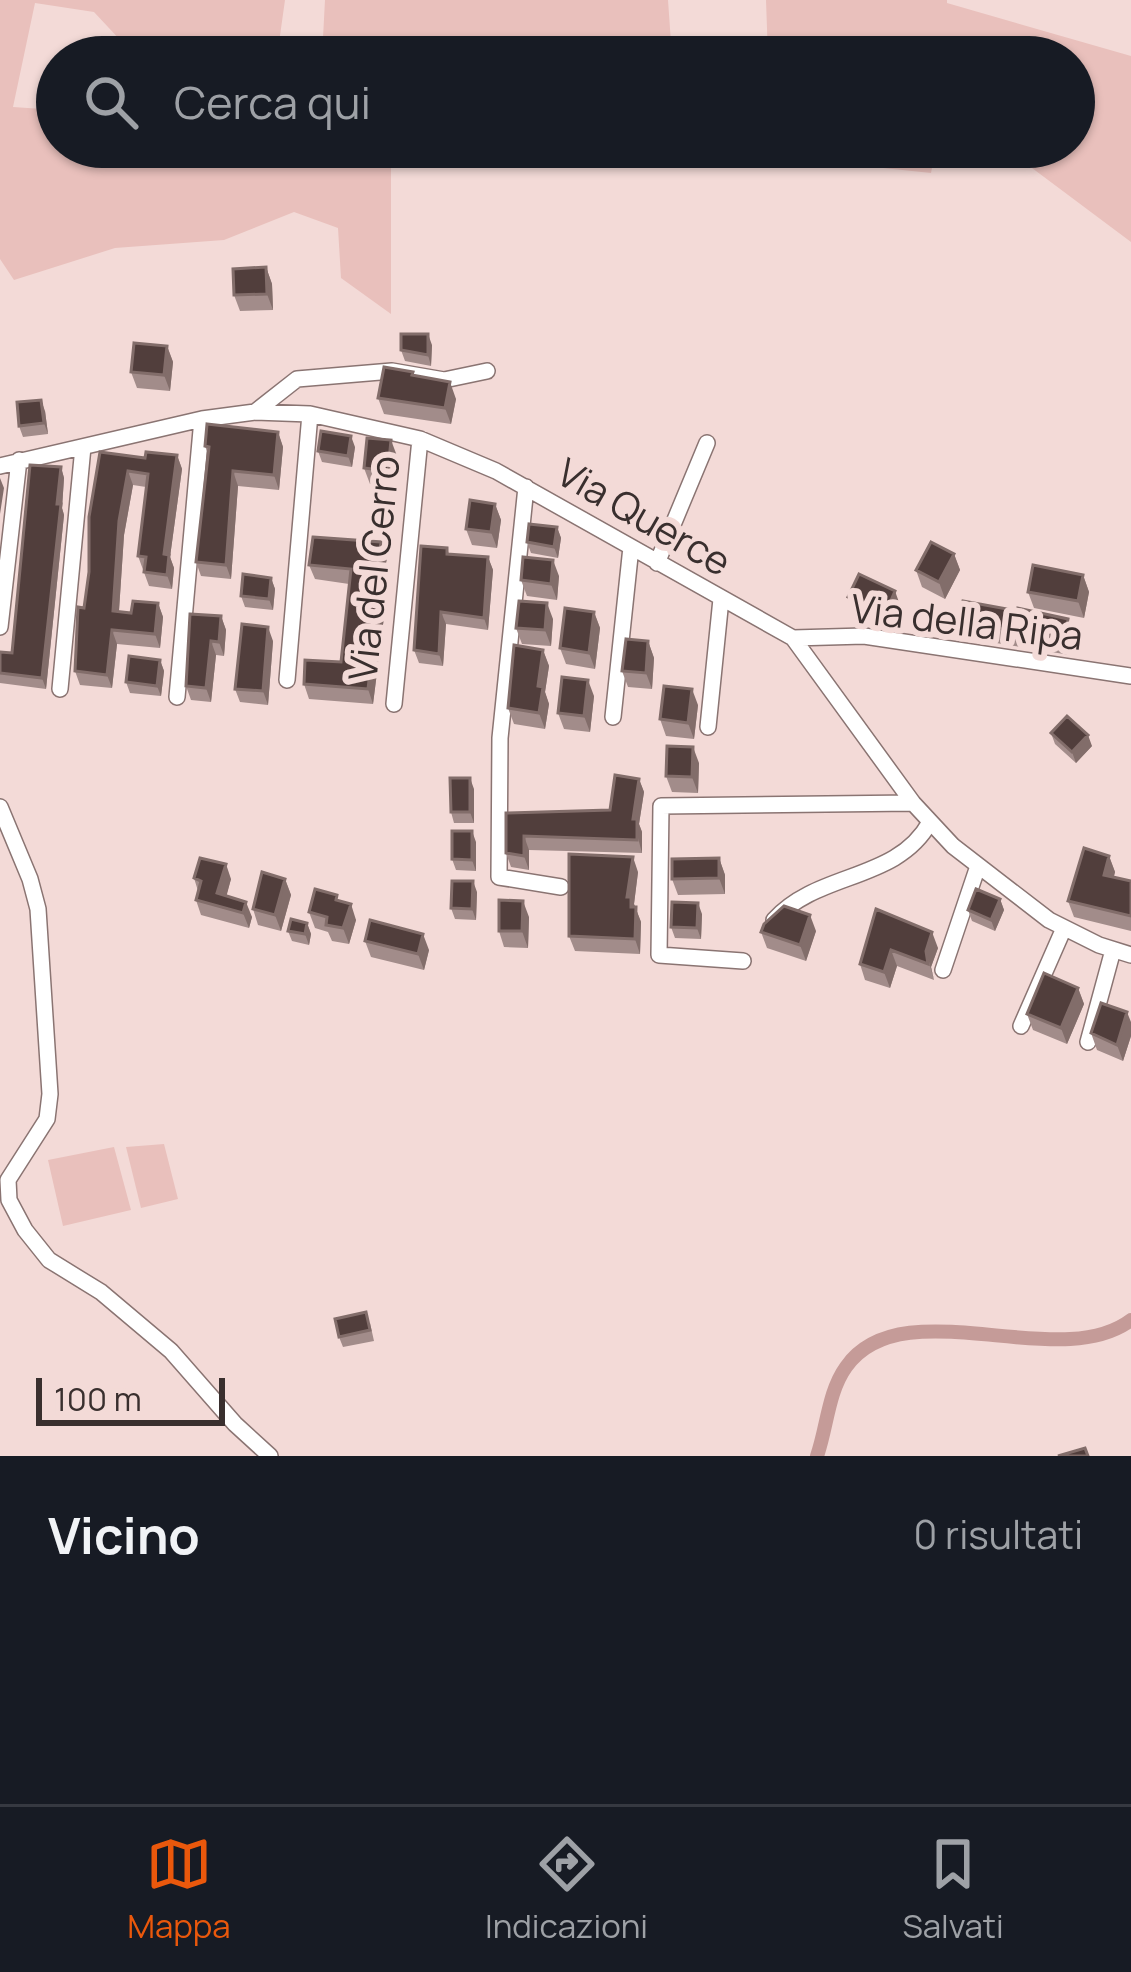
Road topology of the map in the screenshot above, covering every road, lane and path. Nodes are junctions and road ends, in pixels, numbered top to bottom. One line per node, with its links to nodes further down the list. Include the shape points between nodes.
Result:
1 (487, 370): 2 (street, via 444,380 392,371 297,379)
2 (255, 412): 3 (street, Via Querce); 4 (street, Via Querce)
3 (310, 414): 5 (street, Via Querce); 17 (street)
4 (202, 419): 7 (street, Via Querce); 19 (street)
5 (420, 439): 10 (street, Via Querce); 20 (street, Via del Cerro)
6 (707, 443): 12 (street)
7 (83, 447): 8 (street, Via Querce); 18 (street)
8 (19, 460): 9 (street, Via Querce); 14 (street)
9 (0, 466)
10 (526, 487): 11 (street, Via Querce); 27 (street, via 500,738 499,878)
11 (631, 547): 12 (street, Via Querce); 21 (street)
12 (657, 563): 13 (street, Via Querce)
13 (721, 599): 15 (street, Via Querce); 22 (street)
14 (0, 627)
15 (794, 638): 16 (street, Via della Ripa, via 864,636); 23 (street, Via Querce)
16 (1131, 676)
17 (286, 680)
18 (59, 689)
19 (178, 697)
20 (394, 704)
21 (613, 717)
22 (708, 727)
23 (914, 803): 25 (street, Via Querce); 33 (street, via 662,806 659,955)
24 (0, 807): 37 (street, via 38,909 50,1094 47,1119 8,1180 8,1200 49,1260 171,1351)
25 (930, 822): 26 (street, Via Querce); 28 (street, via 896,862 820,890)
26 (981, 868): 29 (street, Via Querce); 31 (street); 34 (street)
27 (561, 887)
28 (769, 928)
29 (1064, 928): 30 (street, Via Querce); 35 (street)
30 (1114, 950): 32 (street, Via Querce); 36 (street)
31 (958, 951)
32 (1131, 956)
33 (743, 961)
34 (943, 970)
35 (1022, 1026)
36 (1088, 1042)
37 (270, 1456)

